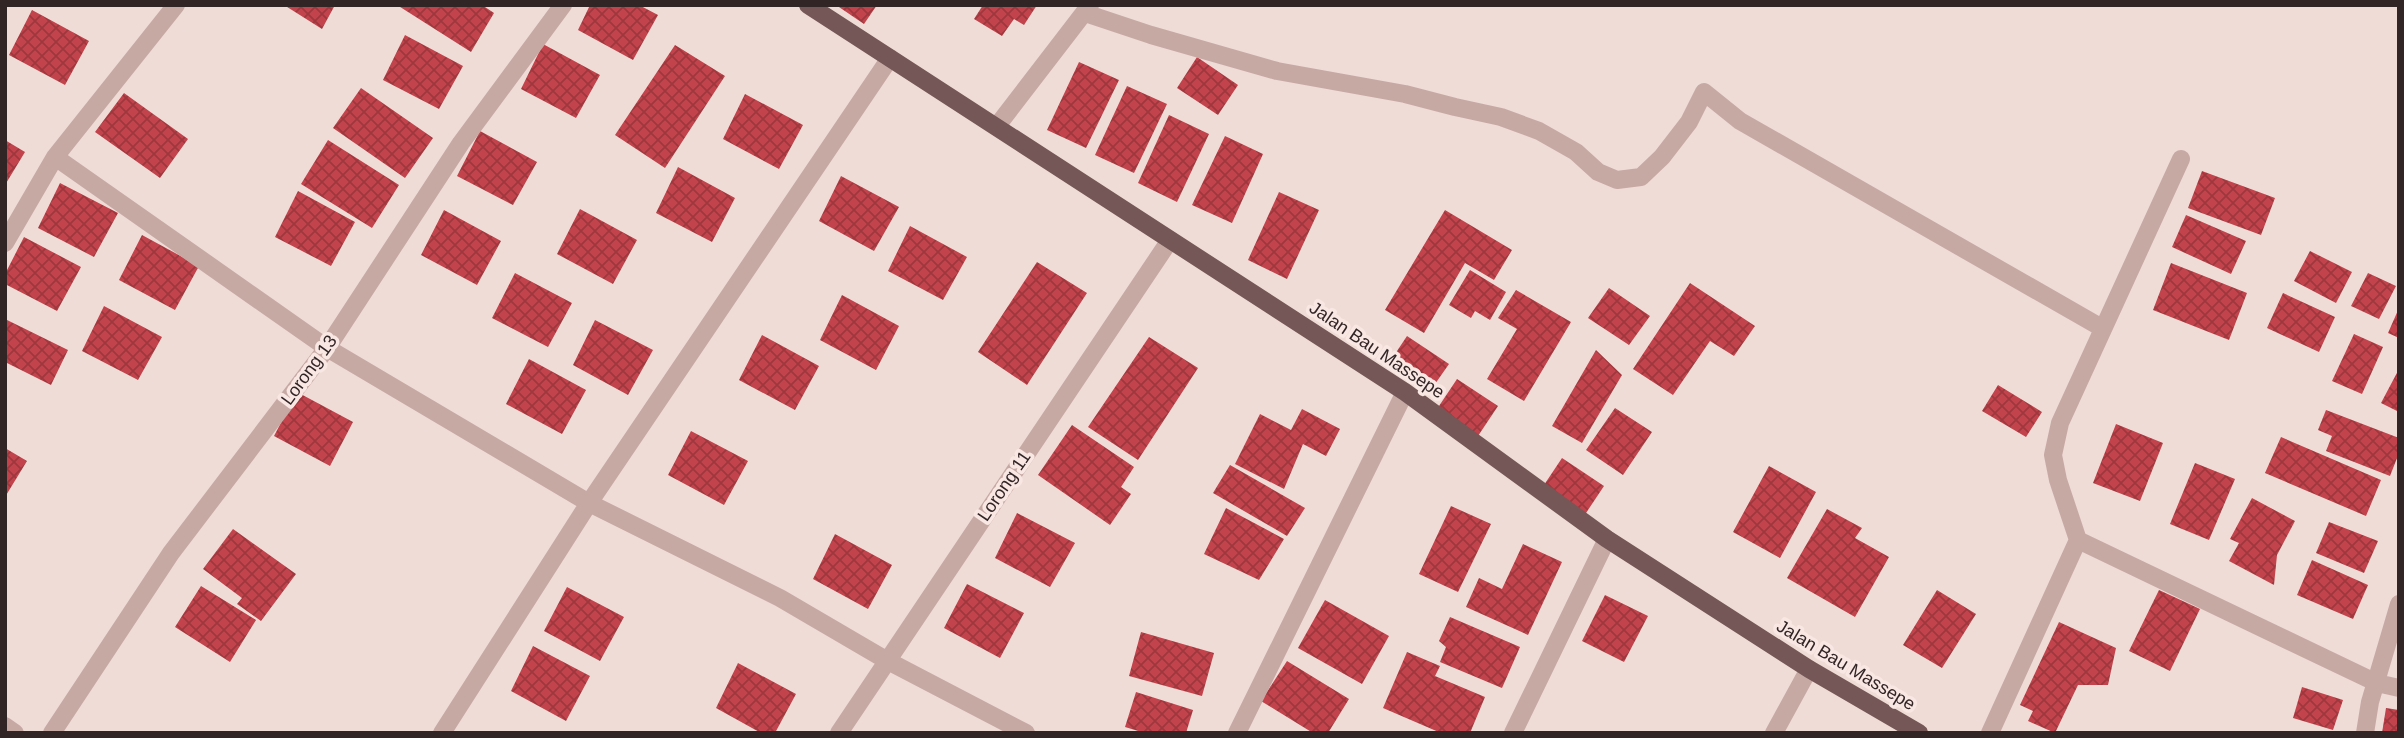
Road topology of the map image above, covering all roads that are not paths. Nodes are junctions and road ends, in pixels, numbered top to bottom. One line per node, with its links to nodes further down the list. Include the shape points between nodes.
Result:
1 (176, 5): 7 (street)
2 (563, 5): 12 (street, Lorong 13, via 461,143)
3 (808, 5): 5 (main road, Jalan Bau Massepe)
4 (1087, 9): 6 (street); 11 (street, via 1151,35 1277,71 1502,117 1539,131 1617,180 1641,177 1662,157 1689,122 1704,92 1740,121)
5 (890, 58): 6 (main road, Jalan Bau Massepe); 14 (street)
6 (997, 126): 9 (main road, Jalan Bau Massepe)
7 (55, 157): 10 (street); 12 (street)
8 (2181, 159): 11 (street)
9 (1170, 240): 13 (main road, Jalan Bau Massepe); 18 (street, Lorong 11)
10 (5, 243)
11 (2102, 328): 16 (street, via 2060,424 2053,455)
12 (327, 348): 14 (street); 25 (street, Lorong 13, via 171,553)
13 (1405, 392): 15 (main road, Jalan Bau Massepe); 28 (street)
14 (589, 503): 18 (street, via 780,598); 23 (street)
15 (1607, 539): 19 (main road, Jalan Bau Massepe); 29 (street)
16 (2078, 540): 20 (street); 32 (street)
17 (2399, 604): 20 (street)
18 (886, 660): 26 (street, Lorong 11); 27 (street)
19 (1809, 669): 30 (street); 31 (main road, Jalan Bau Massepe)
20 (2377, 683): 21 (street); 33 (street)
21 (2399, 688)
22 (5, 726): 24 (street)
23 (448, 731)
24 (15, 733)
25 (52, 733)
26 (839, 733)
27 (1026, 733)
28 (1237, 733)
29 (1513, 733)
30 (1774, 733)
31 (1919, 733)
32 (1990, 733)
33 (2365, 733)

